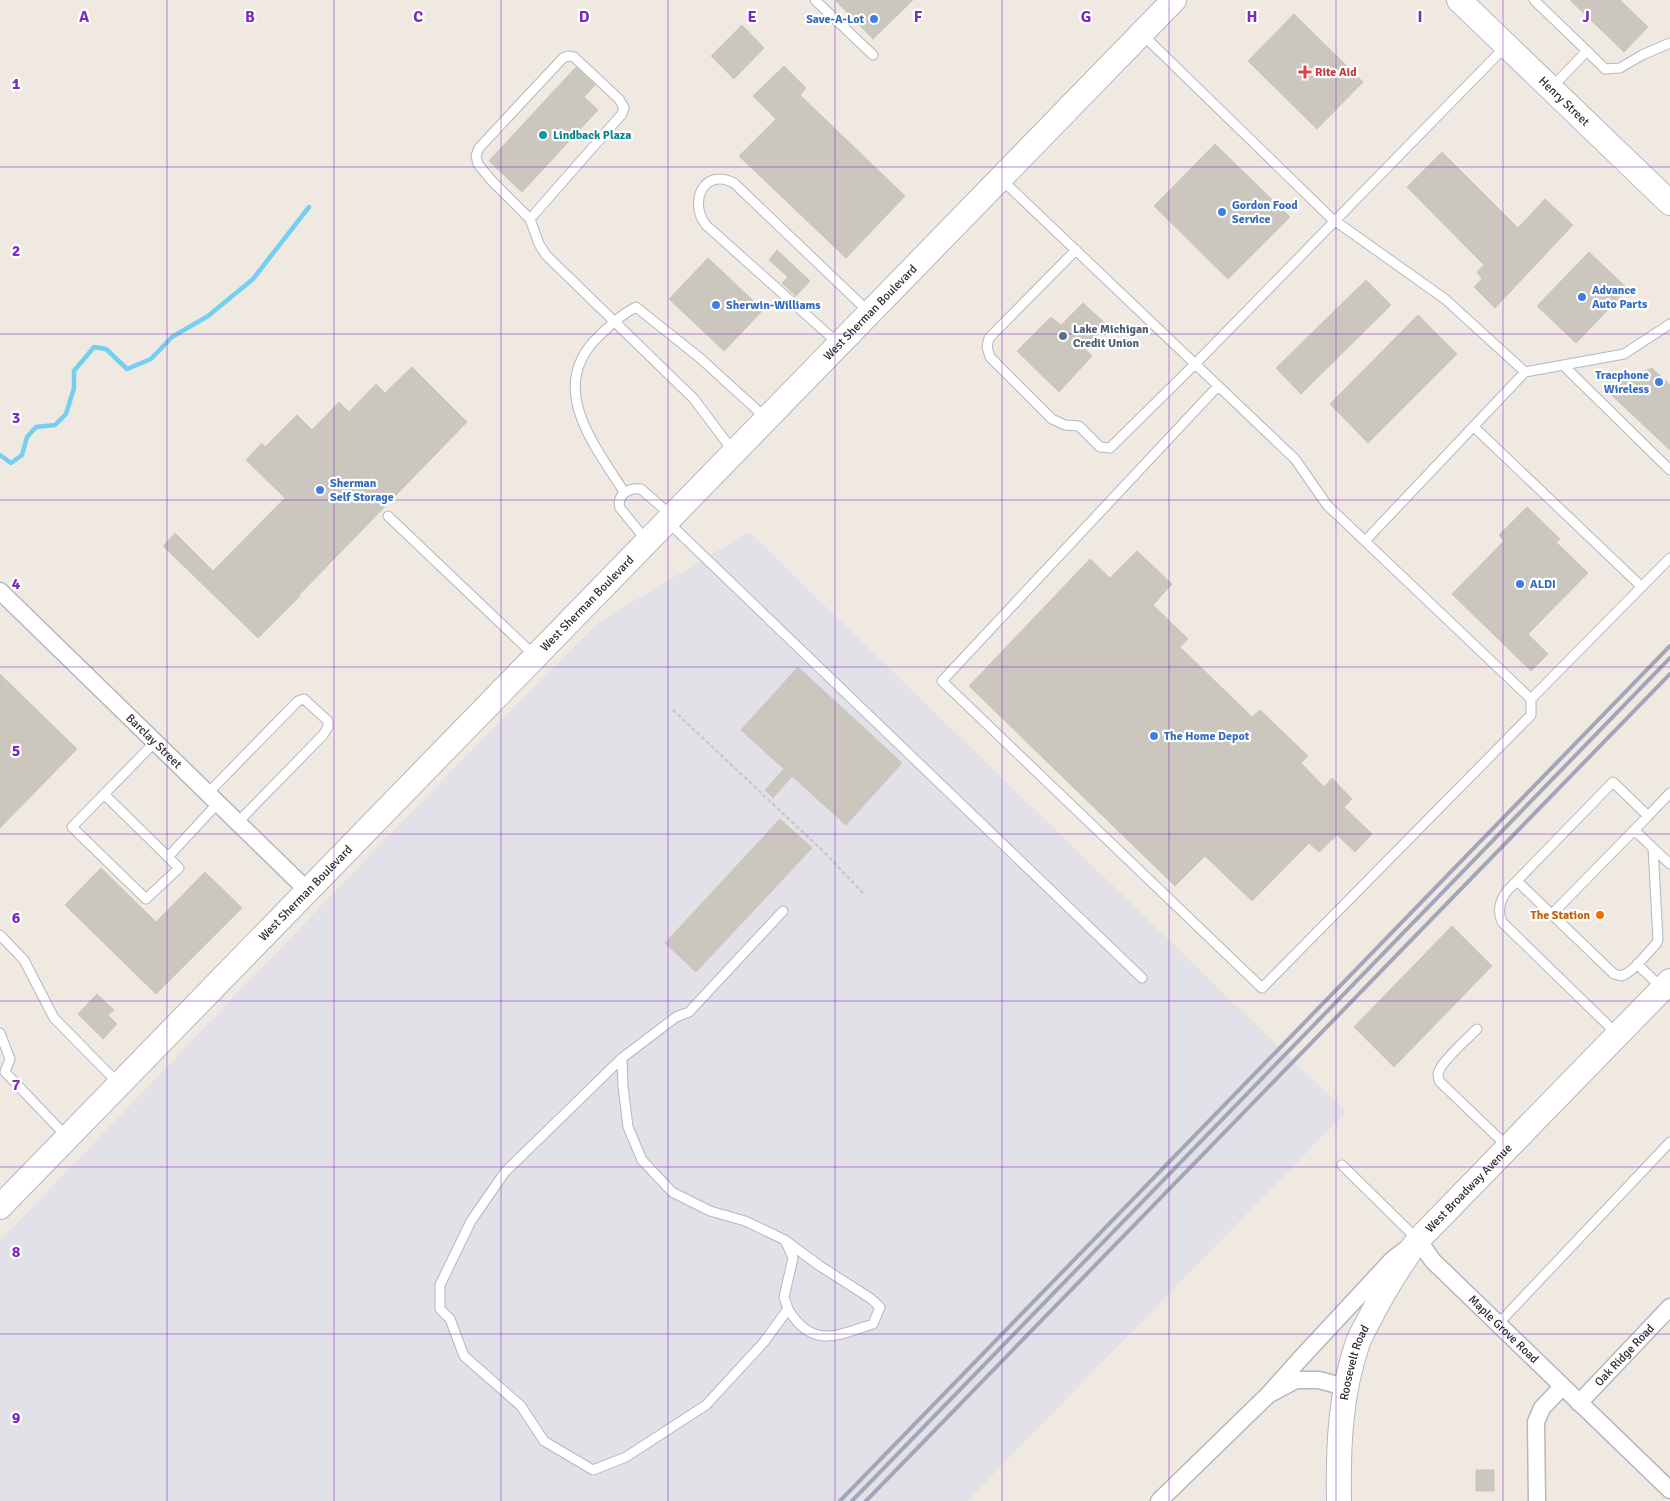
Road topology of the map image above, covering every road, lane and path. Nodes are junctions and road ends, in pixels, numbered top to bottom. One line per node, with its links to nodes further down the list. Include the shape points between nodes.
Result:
1 (815, 0): 9 (lane)
2 (1174, 0): 5 (main road, West Sherman Boulevard)
3 (1459, 0): 7 (main road, Henry Street)
4 (1534, 0): 8 (lane)
5 (1142, 34): 11 (main road, West Sherman Boulevard); 14 (lane)
6 (1670, 43): 8 (lane, via 1620,68 1605,69)
7 (1507, 46): 10 (main road, Henry Street); 14 (lane)
8 (1587, 51): 10 (lane)
9 (873, 55)
10 (1551, 89): 12 (main road, Henry Street)
11 (1001, 179): 15 (lane); 16 (main road, West Sherman Boulevard)
12 (1670, 203)
13 (530, 219): 13 (lane, via 491,180 478,164 476,156 479,148 563,58 574,57 619,99 624,108); 17 (lane, via 546,255)
14 (1336, 221): 20 (lane); 22 (lane, via 1445,299)
15 (1076, 250): 20 (lane); 20 (lane, via 989,338 987,347 990,357 1052,419 1064,425 1079,426 1100,447 1110,448)
16 (870, 313): 19 (main road, West Sherman Boulevard); 19 (lane, via 734,183 726,178 717,179 702,188 698,209 706,224)
17 (614, 322): 24 (lane, via 636,307 700,358); 26 (lane, via 694,399); 28 (lane, via 591,343 582,357 576,371 575,393 578,412 589,436)
18 (1670, 324): 21 (lane, via 1624,354)
19 (840, 344): 24 (main road, West Sherman Boulevard)
20 (1195, 364): 23 (lane)
21 (1563, 365): 22 (lane); 27 (lane)
22 (1525, 372): 25 (lane)
23 (1218, 386): 31 (lane, via 1295,459 1327,505); 37 (lane, via 942,680 1262,988 1531,716)
24 (767, 419): 26 (main road, West Sherman Boulevard)
25 (1474, 427): 31 (lane); 34 (lane)
26 (734, 453): 30 (main road, West Sherman Boulevard)
27 (1670, 470)
28 (624, 492): 30 (lane, via 641,489); 32 (lane, via 620,497 620,508)
29 (388, 516): 36 (lane)
30 (670, 519): 32 (main road, West Sherman Boulevard); 56 (lane)
31 (1366, 541): 37 (lane)
32 (648, 542): 36 (main road, West Sherman Boulevard)
33 (1670, 558): 34 (lane)
34 (1642, 587): 37 (lane)
35 (0, 591): 39 (street, Barclay Street)
36 (536, 657): 50 (main road, West Sherman Boulevard)
37 (1531, 699)
38 (673, 710): 51 (path)
39 (155, 742): 41 (lane); 42 (street, Barclay Street)
40 (1670, 793): 43 (lane)
41 (104, 794): 47 (lane); 47 (lane, via 72,828 146,899 179,868)
42 (213, 798): 44 (street, Barclay Street); 44 (lane, via 298,701 304,699 328,720 328,727 322,735); 47 (lane)
43 (1648, 816): 45 (lane); 49 (lane, via 1613,782)
44 (238, 822): 50 (street, Barclay Street)
45 (1634, 830): 46 (lane); 53 (lane)
46 (1653, 848): 48 (lane); 55 (lane, via 1658,940)
47 (168, 857)
48 (1670, 864)
49 (1517, 881): 53 (lane); 60 (lane, via 1500,902 1502,922)
50 (308, 891): 62 (main road, West Sherman Boulevard)
51 (864, 894)
52 (783, 911): 61 (lane, via 689,1012 676,1017)
53 (1552, 914): 55 (lane, via 1617,976 1625,975)
54 (0, 935): 62 (lane, via 24,960 54,1018)
55 (1637, 964): 57 (lane)
56 (1142, 978)
57 (1666, 985): 60 (main road, West Broadway Avenue)
58 (1477, 1029): 65 (lane, via 1441,1066 1438,1078)
59 (0, 1033): 63 (lane, via 10,1059 4,1072)
60 (1618, 1034): 65 (main road, West Broadway Avenue)
61 (622, 1058): 68 (lane, via 628,1127 642,1160 672,1192 710,1211); 71 (lane, via 505,1172 471,1221 440,1285 440,1309 450,1319 464,1356 521,1406 544,1441 593,1470 626,1457 706,1405 764,1342)
62 (120, 1084): 63 (main road, West Sherman Boulevard)
63 (68, 1137): 67 (main road, West Sherman Boulevard)
64 (1670, 1142): 72 (lane)
65 (1508, 1148): 69 (main road, West Broadway Avenue)
66 (1342, 1165): 69 (lane, Maple Grove Road)
67 (0, 1207)
68 (785, 1240): 71 (lane, via 793,1258 784,1297); 71 (lane, via 880,1307 873,1324 837,1335 814,1335 796,1322)
69 (1418, 1240): 72 (street, Maple Grove Road, via 1433,1261); 73 (main road, Roosevelt Road, via 1379,1300 1358,1340); 75 (street, West Broadway Avenue, via 1393,1259)
70 (1670, 1307): 76 (street, Oak Ridge Road)
71 (788, 1308)
72 (1498, 1324): 74 (street, Maple Grove Road)
73 (1345, 1387): 75 (street, West Broadway Avenue, via 1319,1380 1296,1380); 79 (main road, Roosevelt Road)
74 (1562, 1387): 76 (street, Maple Grove Road); 80 (street, via 1542,1408 1536,1422)
75 (1268, 1395): 78 (street, West Broadway Avenue)
76 (1579, 1403): 77 (street, Maple Grove Road)
77 (1670, 1490)
78 (1159, 1501)
79 (1339, 1501)
80 (1537, 1501)

